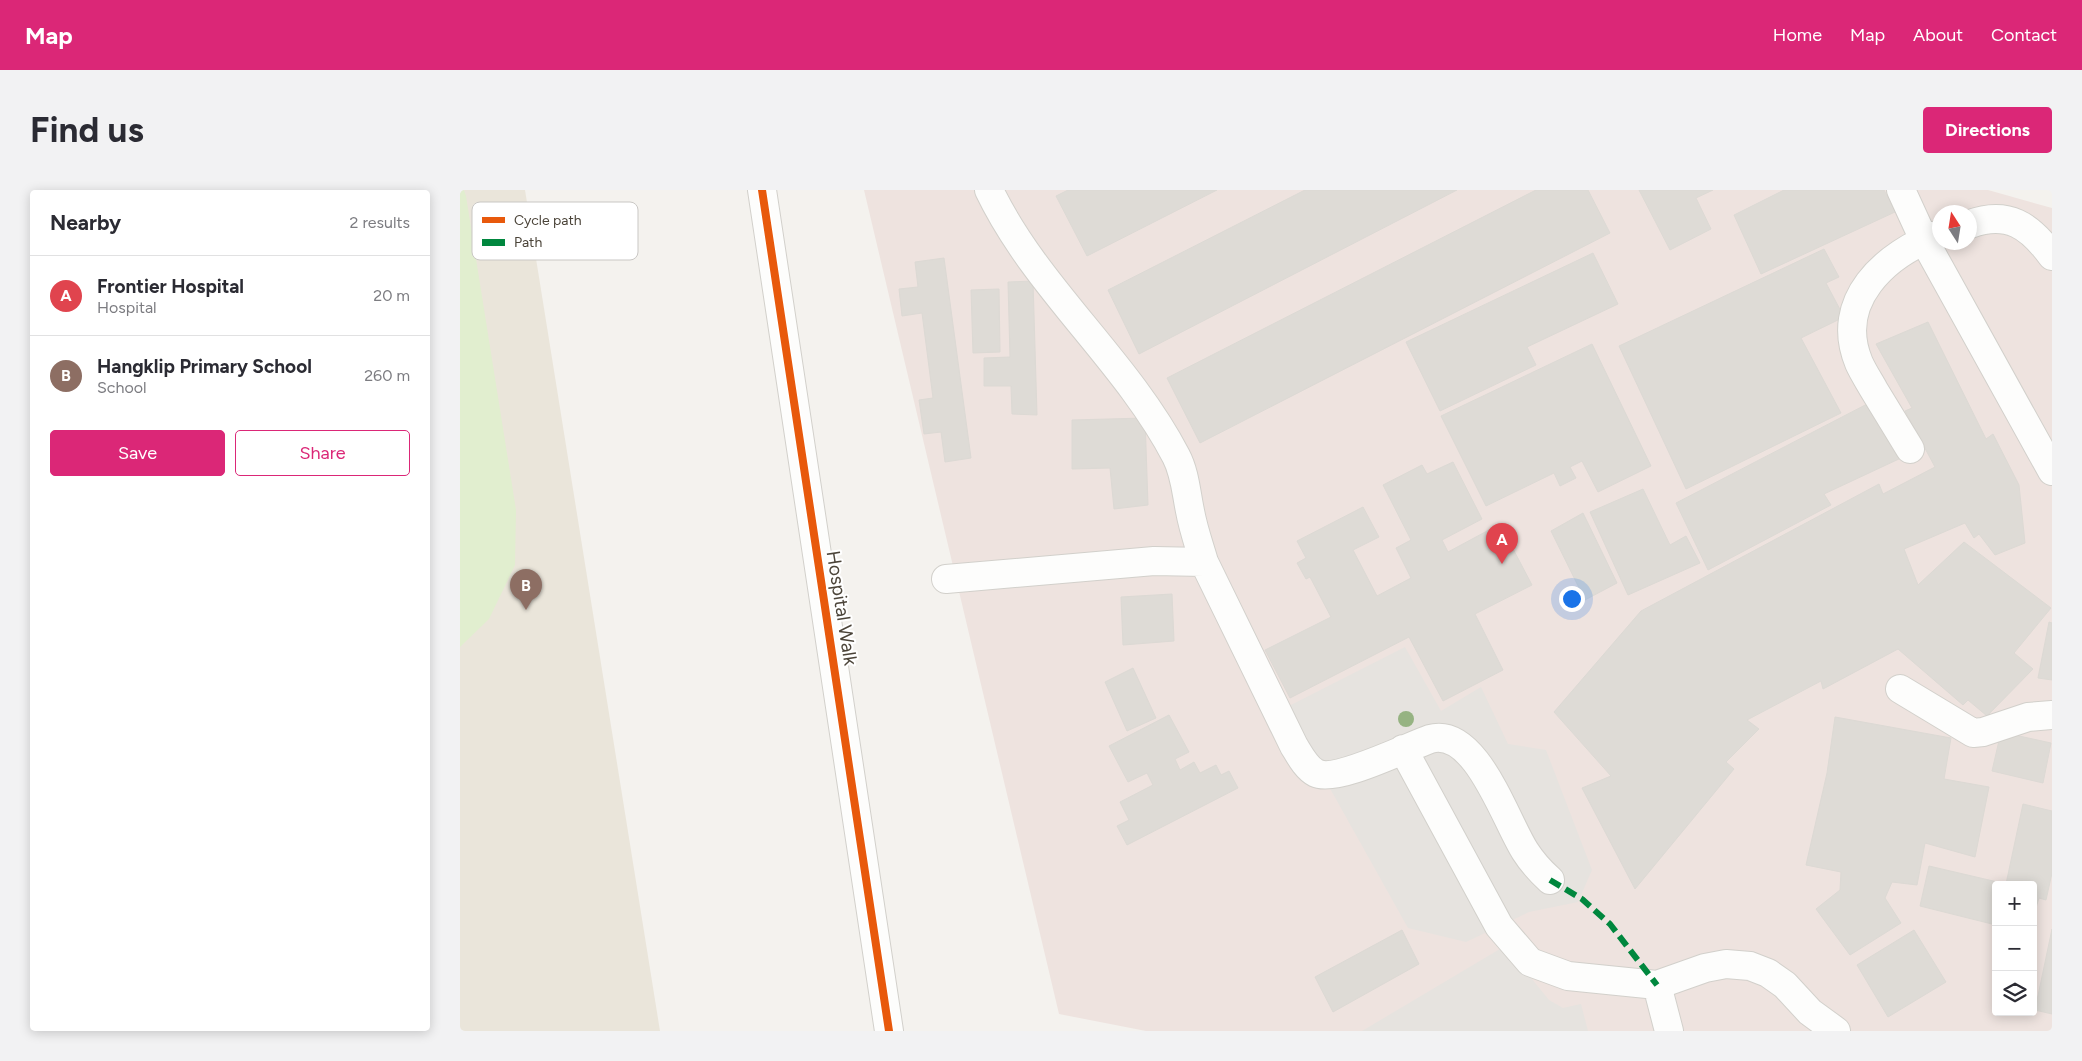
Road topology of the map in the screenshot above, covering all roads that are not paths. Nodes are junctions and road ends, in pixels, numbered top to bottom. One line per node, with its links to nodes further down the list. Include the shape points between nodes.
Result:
1 (762, 190): 17 (street, Hospital Walk)
2 (989, 190): 10 (street, via 1034,263 1132,388 1177,456)
3 (1901, 190): 5 (street)
4 (1977, 223): 7 (street, via 2001,218 2015,222 2037,235)
5 (1932, 237): 8 (street, via 1890,260 1865,287 1854,311 1851,334 1859,364)
6 (1939, 250): 9 (street)
7 (2052, 256)
8 (1910, 449)
9 (2052, 471)
10 (1204, 562): 11 (street, via 1154,561); 14 (street, via 1304,762 1316,773 1337,775)
11 (946, 579)
12 (1900, 689): 13 (street, via 1973,733 2028,717)
13 (2052, 715)
14 (1404, 749): 15 (street, via 1444,736 1464,746 1524,849); 16 (street, via 1499,926 1530,962 1568,976)
15 (1550, 880)
16 (1657, 985): 18 (street); 19 (street, via 1705,968 1726,964 1750,966 1785,985 1810,1012)
17 (888, 1031)
18 (1669, 1031)
19 (1836, 1031)

